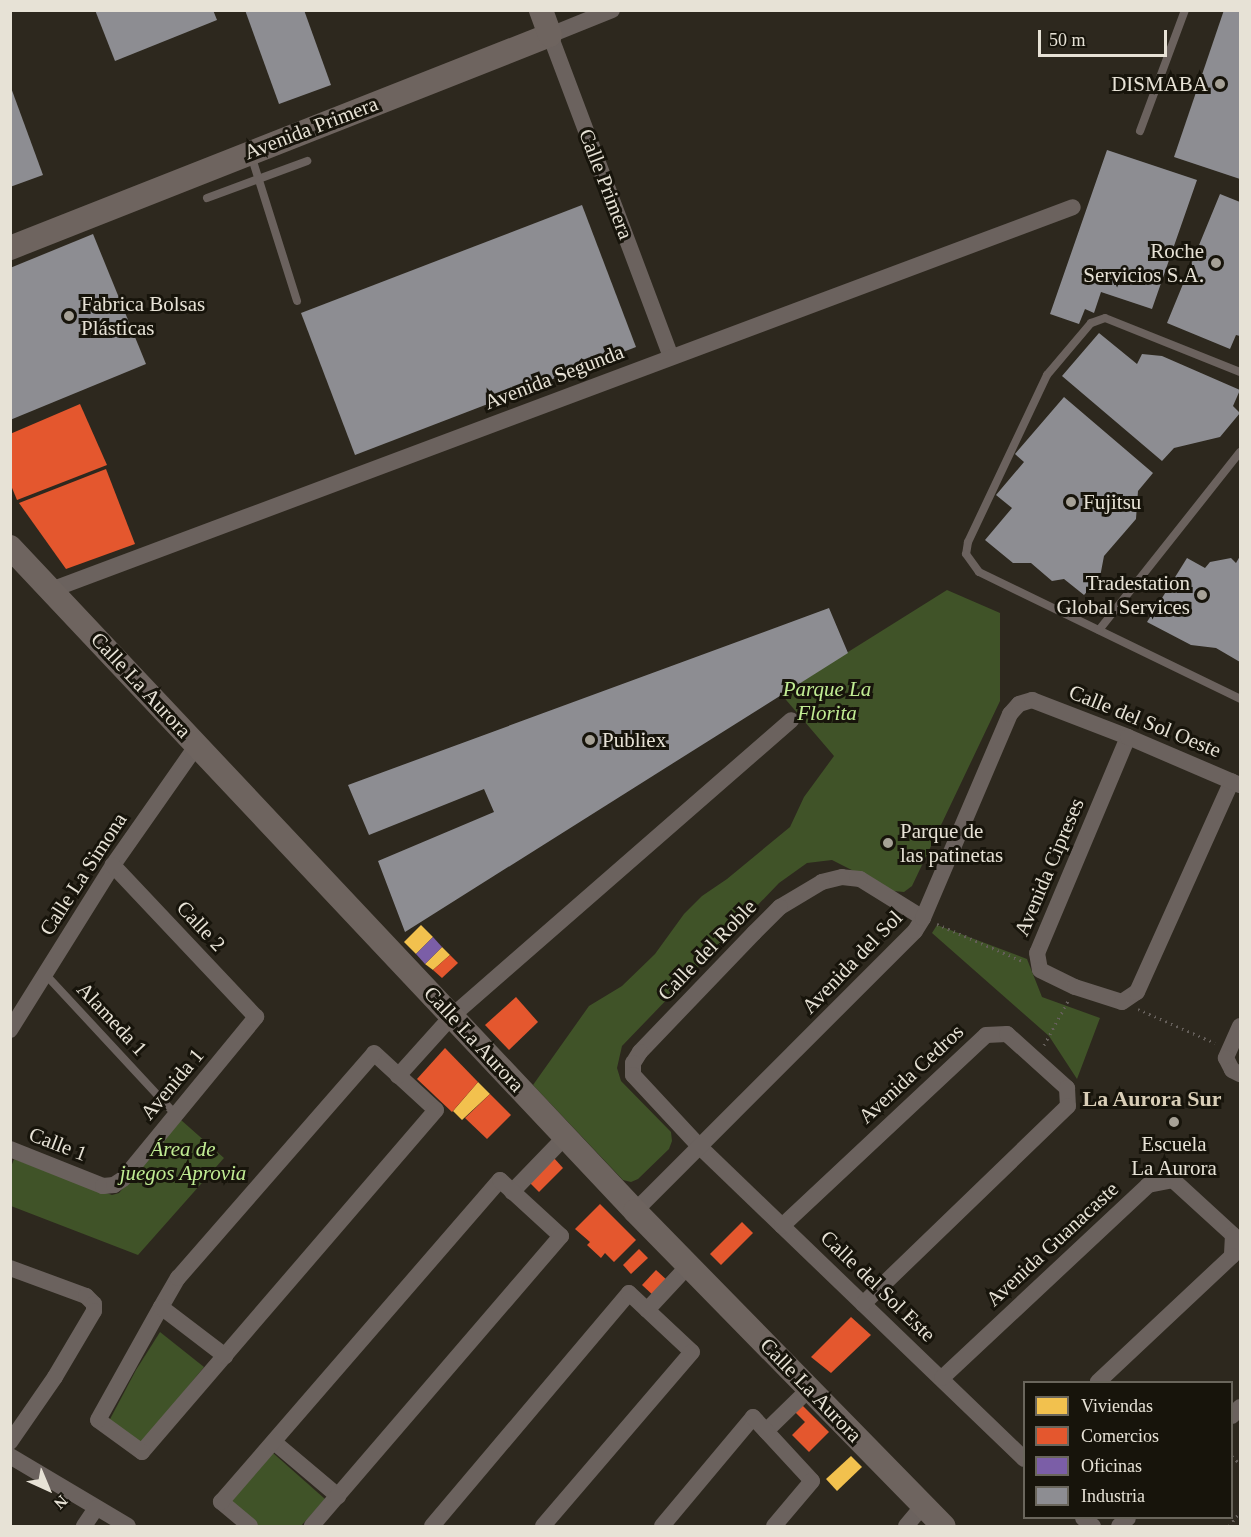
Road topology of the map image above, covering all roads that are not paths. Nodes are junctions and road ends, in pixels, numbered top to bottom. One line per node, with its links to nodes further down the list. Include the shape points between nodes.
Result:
1 (541, 10): 4 (street, Calle Primera)
2 (612, 10): 4 (street, Avenida Primera)
3 (1185, 10): 5 (lane)
4 (550, 35): 6 (street, Avenida Primera); 13 (street, Calle Primera)
5 (1140, 131)
6 (250, 152): 8 (lane); 11 (street, Avenida Primera)
7 (308, 161): 8 (lane)
8 (257, 179): 9 (lane); 12 (lane)
9 (207, 198)
10 (1073, 207): 13 (street, Avenida Segunda)
11 (10, 248)
12 (297, 301)
13 (671, 357): 17 (street, Avenida Segunda)
14 (1240, 372): 18 (lane, via 1105,318 1090,322 1047,375 968,542 966,554 979,572)
15 (1240, 452): 18 (lane)
16 (10, 547): 17 (street, Calle La Aurora)
17 (51, 590): 23 (street, Calle La Aurora)
18 (1099, 630): 19 (lane)
19 (1240, 699)
20 (1032, 700): 22 (street, Calle del Sol Oeste); 26 (street, Avenida del Sol, via 1019,704 1010,714)
21 (791, 720): 28 (street)
22 (1128, 737): 24 (street, Calle del Sol Oeste); 24 (street, Avenida Cipreses, via 1036,953 1040,970 1075,987 1122,1002 1137,992)
23 (197, 745): 25 (street, Calle La Simona); 28 (street, Calle La Aurora)
24 (1236, 783)
25 (113, 865): 27 (street, Calle La Simona); 29 (street, Calle 2)
26 (923, 918): 36 (street, Avenida del Sol, via 900,948); 36 (street, Calle del Roble, via 860,879 842,877 822,882 780,907 754,933 633,1063 633,1075)
27 (46, 975): 31 (street, Calle La Simona); 34 (lane, Alameda 1)
28 (452, 1016): 33 (street); 35 (street, Calle La Aurora)
29 (256, 1017): 34 (street, Avenida 1)
30 (1240, 1026): 32 (street, via 1226,1058 1232,1070)
31 (10, 1030)
32 (1240, 1074)
33 (398, 1076): 45 (street, via 374,1053 178,1278); 47 (street, via 436,1110)
34 (177, 1115): 38 (street, Avenida 1)
35 (565, 1137): 39 (street); 40 (street, Calle La Aurora)
36 (700, 1147): 40 (street, Avenida del Sol); 41 (street, Calle del Sol Este)
37 (10, 1149): 38 (street, Calle 1, via 103,1186)
38 (123, 1179)
39 (512, 1192): 53 (street, via 500,1180); 56 (street, via 561,1236)
40 (635, 1211): 42 (street, Calle La Aurora)
41 (782, 1226): 44 (street, Calle del Sol Este); 44 (street, Avenida Cedros, via 986,1035 1007,1034 1067,1088 1068,1106)
42 (688, 1266): 46 (street); 50 (street, Calle La Aurora)
43 (10, 1268): 52 (street, via 86,1296 94,1304 94,1311 55,1377)
44 (863, 1304): 48 (street, Calle del Sol Este)
45 (160, 1307): 47 (street); 47 (street, via 98,1420 142,1452)
46 (647, 1310): 63 (street, via 629,1293); 64 (street, via 692,1352)
47 (225, 1356)
48 (942, 1378): 49 (street, Avenida Guanacaste, via 1148,1185 1173,1180 1233,1235 1232,1256); 54 (street, Calle del Sol Este)
49 (1100, 1381)
50 (810, 1388): 51 (street); 57 (street, Calle La Aurora)
51 (766, 1431): 65 (street, via 753,1417); 66 (street, via 812,1481)
52 (10, 1442)
53 (274, 1442): 56 (street); 61 (street, via 221,1502)
54 (1023, 1455)
55 (10, 1456): 58 (street)
56 (338, 1496): 62 (street)
57 (923, 1506): 67 (street); 68 (street, Calle La Aurora)
58 (96, 1508): 59 (street); 60 (street)
59 (84, 1527)
60 (128, 1527)
61 (250, 1527)
62 (312, 1527)
63 (432, 1527)
64 (543, 1527)
65 (662, 1527)
66 (774, 1527)
67 (906, 1527)
68 (943, 1527)

